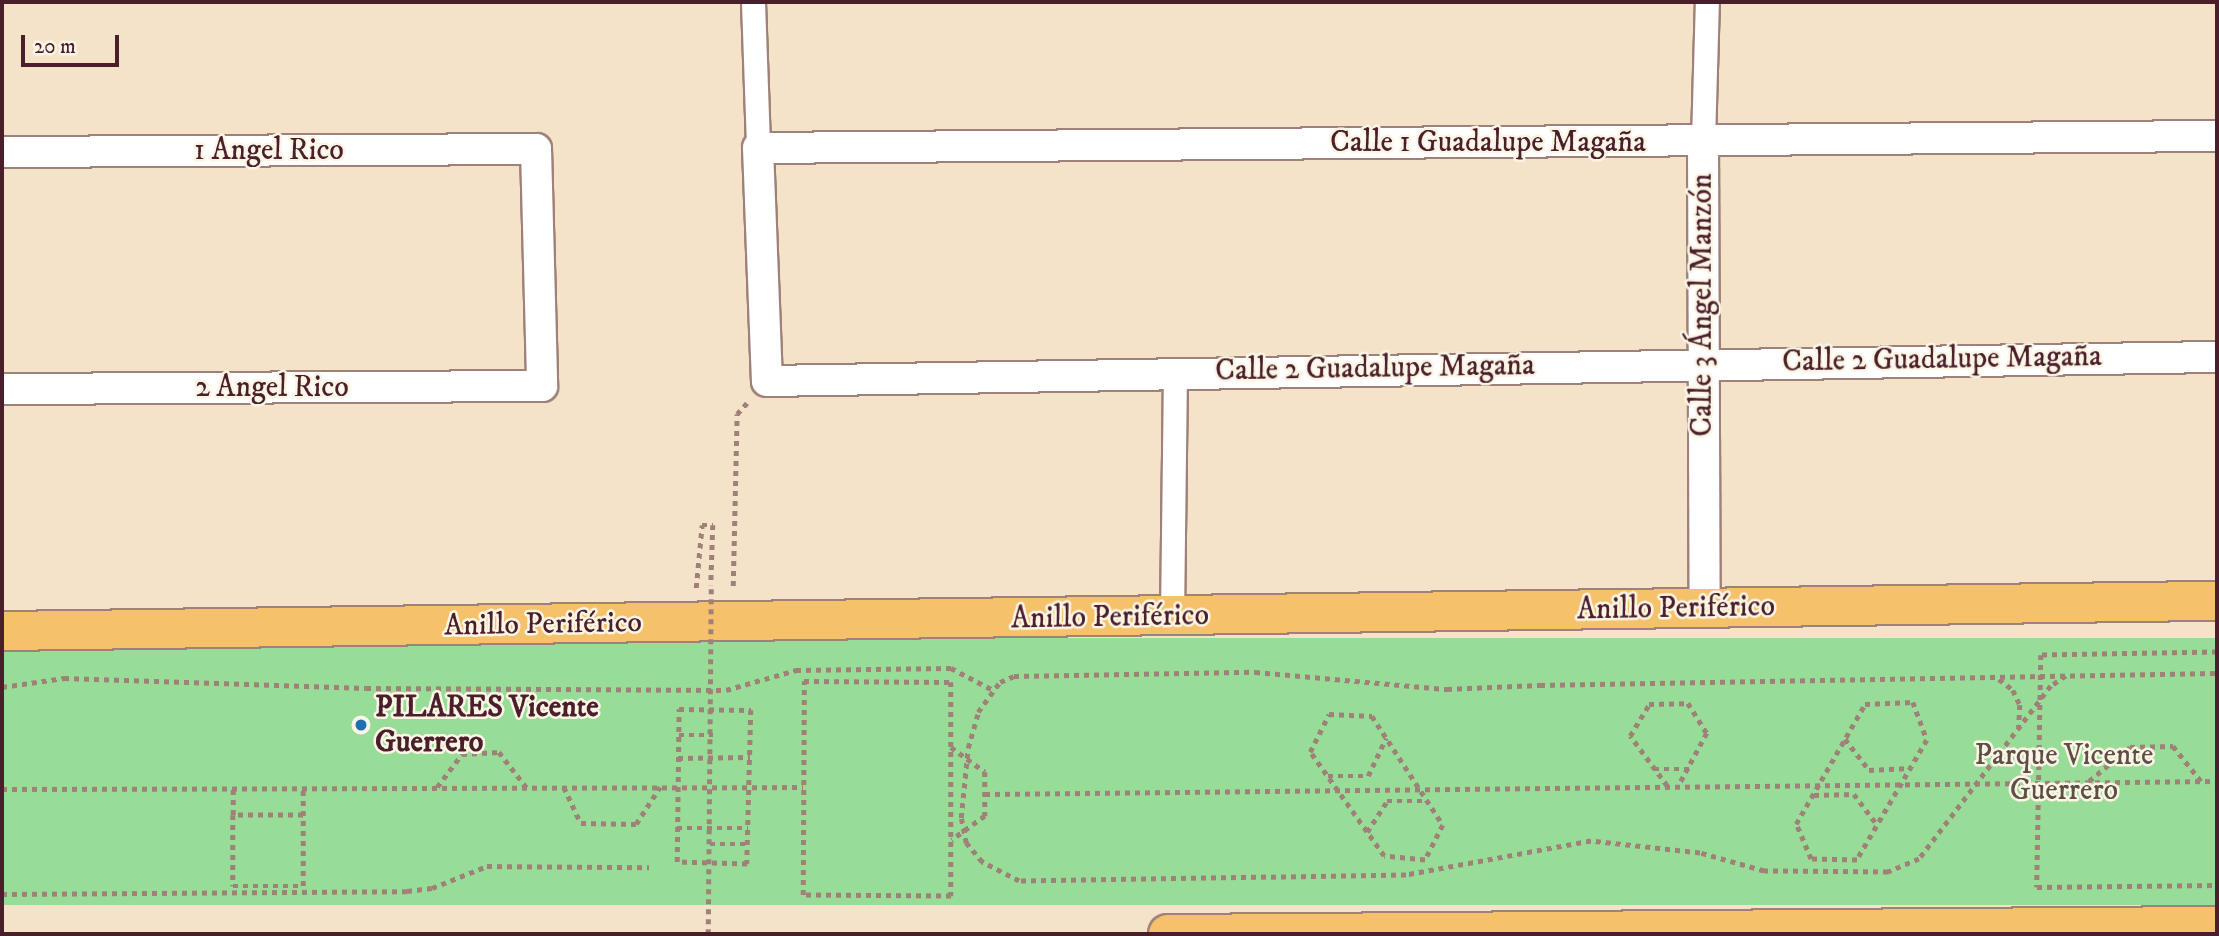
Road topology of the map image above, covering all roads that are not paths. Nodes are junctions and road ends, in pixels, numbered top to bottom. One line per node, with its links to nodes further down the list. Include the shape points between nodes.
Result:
1 (753, 2): 5 (street)
2 (1707, 2): 4 (street, Calle 3 Ángel Manzón)
3 (2217, 136): 4 (street, Calle 1 Guadalupe Magaña)
4 (1703, 141): 5 (street, Calle 1 Guadalupe Magaña); 8 (street, Calle 3 Ángel Manzón)
5 (758, 148): 9 (street, Calle 2 Guadalupe Magaña, via 767,381)
6 (2, 152): 10 (street, 1 Angel Rico, via 536,149)
7 (2217, 357): 8 (street, Calle 2 Guadalupe Magaña)
8 (1703, 362): 9 (street, Calle 2 Guadalupe Magaña); 13 (street, Calle 3 Ángel Manzón)
9 (1175, 373): 14 (street)
10 (542, 386): 11 (street, 2 Angel Rico)
11 (2, 389)
12 (2217, 601): 13 (main road, Anillo Periférico)
13 (1705, 609): 14 (main road, Anillo Periférico)
14 (1172, 617): 15 (main road, Anillo Periférico)
15 (2, 632)
16 (2217, 926): 17 (main road)
17 (2013, 932): 18 (main road)
18 (1168, 934)

